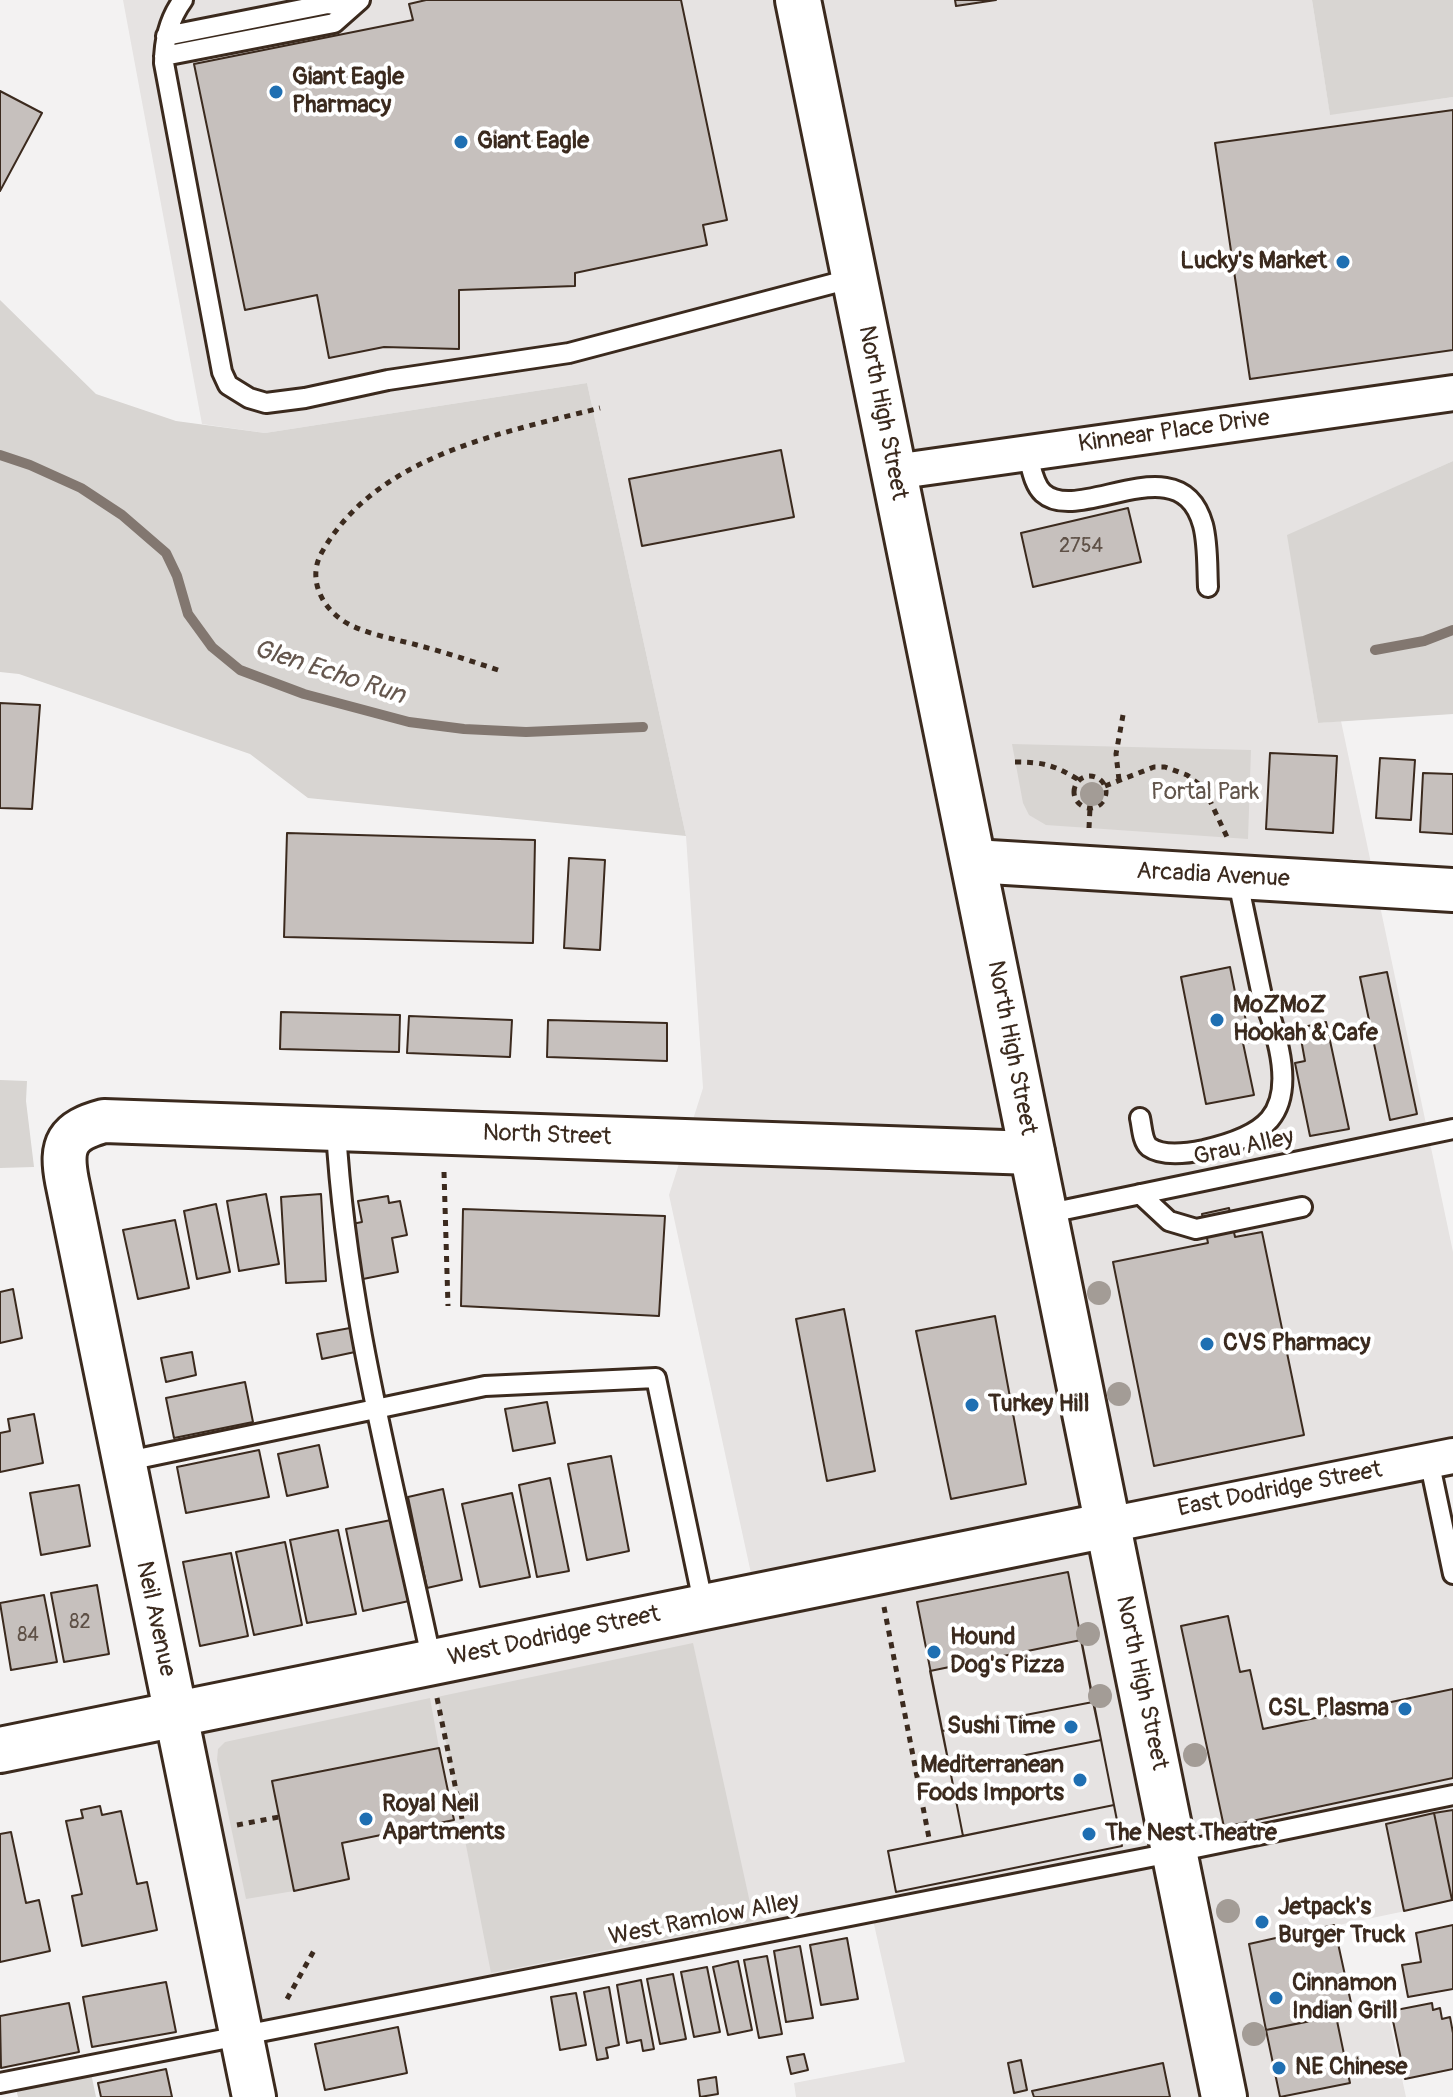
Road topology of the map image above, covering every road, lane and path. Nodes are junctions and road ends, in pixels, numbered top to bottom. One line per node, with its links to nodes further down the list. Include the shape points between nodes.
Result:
1 (183, 0): 4 (lane)
2 (798, 0): 6 (main road, North High Street)
3 (355, 4): 4 (lane, via 328,4); 5 (lane, via 334,23)
4 (166, 36): 5 (lane)
5 (164, 56): 6 (lane, via 222,372 228,385 249,398 266,403 305,398 569,353)
6 (854, 278): 10 (main road, North High Street)
7 (1453, 393): 9 (street, Kinnear Place Drive)
8 (600, 408): 12 (path, via 453,450 394,477 332,534 317,561 321,599 342,620)
9 (1027, 453): 10 (street, Kinnear Place Drive); 11 (lane, via 1037,483 1054,499 1087,499 1142,487 1170,489 1183,497 1197,510 1203,526)
10 (894, 472): 21 (main road, North High Street)
11 (1208, 587)
12 (498, 670)
13 (1123, 715): 16 (path, via 1116,754)
14 (1015, 762): 15 (path, via 1044,762)
15 (1079, 780): 17 (path, via 1093,776); 18 (path, via 1077,800)
16 (1119, 780): 17 (path); 20 (path, via 1154,767 1187,775 1204,788)
17 (1105, 786): 18 (path, via 1104,801)
18 (1090, 808): 19 (path)
19 (1089, 828)
20 (1232, 857): 21 (street, Arcadia Avenue); 22 (street, Arcadia Avenue); 23 (lane, via 1283,1071 1279,1108 1269,1122 1239,1142 1178,1153 1150,1148)
21 (973, 861): 27 (main road, North High Street)
22 (1453, 890)
23 (1140, 1118)
24 (336, 1129): 26 (street, North Street, via 104,1121 84,1126); 27 (street, North Street); 33 (lane, via 350,1273)
25 (1453, 1129): 29 (lane, Grau Alley)
26 (68, 1142): 35 (street, Neil Avenue, via 65,1169)
27 (1033, 1153): 31 (main road, North High Street)
28 (444, 1172): 32 (path)
29 (1140, 1194): 30 (lane, via 1169,1221 1196,1229); 31 (lane, Grau Alley)
30 (1302, 1207)
31 (1045, 1214): 36 (main road, North High Street)
32 (448, 1306)
33 (378, 1409): 35 (lane); 39 (lane, via 485,1386 656,1378); 40 (lane)
34 (1441, 1458): 36 (street, East Dodridge Street); 37 (lane)
35 (123, 1462): 41 (street, Neil Avenue)
36 (1108, 1525): 39 (main road, West Dodridge Street); 48 (main road, North High Street)
37 (1453, 1574)
38 (883, 1603): 47 (path)
39 (704, 1607): 40 (main road, West Dodridge Street)
40 (434, 1680): 41 (main road, West Dodridge Street); 45 (path)
41 (175, 1715): 42 (main road, West Dodridge Street); 51 (street, Neil Avenue)
42 (0, 1750)
43 (1453, 1795): 48 (lane, West Ramlow Alley)
44 (279, 1817): 46 (path)
45 (462, 1819)
46 (231, 1827)
47 (929, 1838)
48 (1176, 1852): 51 (lane, West Ramlow Alley); 54 (main road, North High Street)
49 (316, 1947): 50 (path)
50 (280, 2011)
51 (241, 2036): 52 (lane, West Ramlow Alley); 53 (street, Neil Avenue)
52 (0, 2083)
53 (254, 2097)
54 (1224, 2097)

